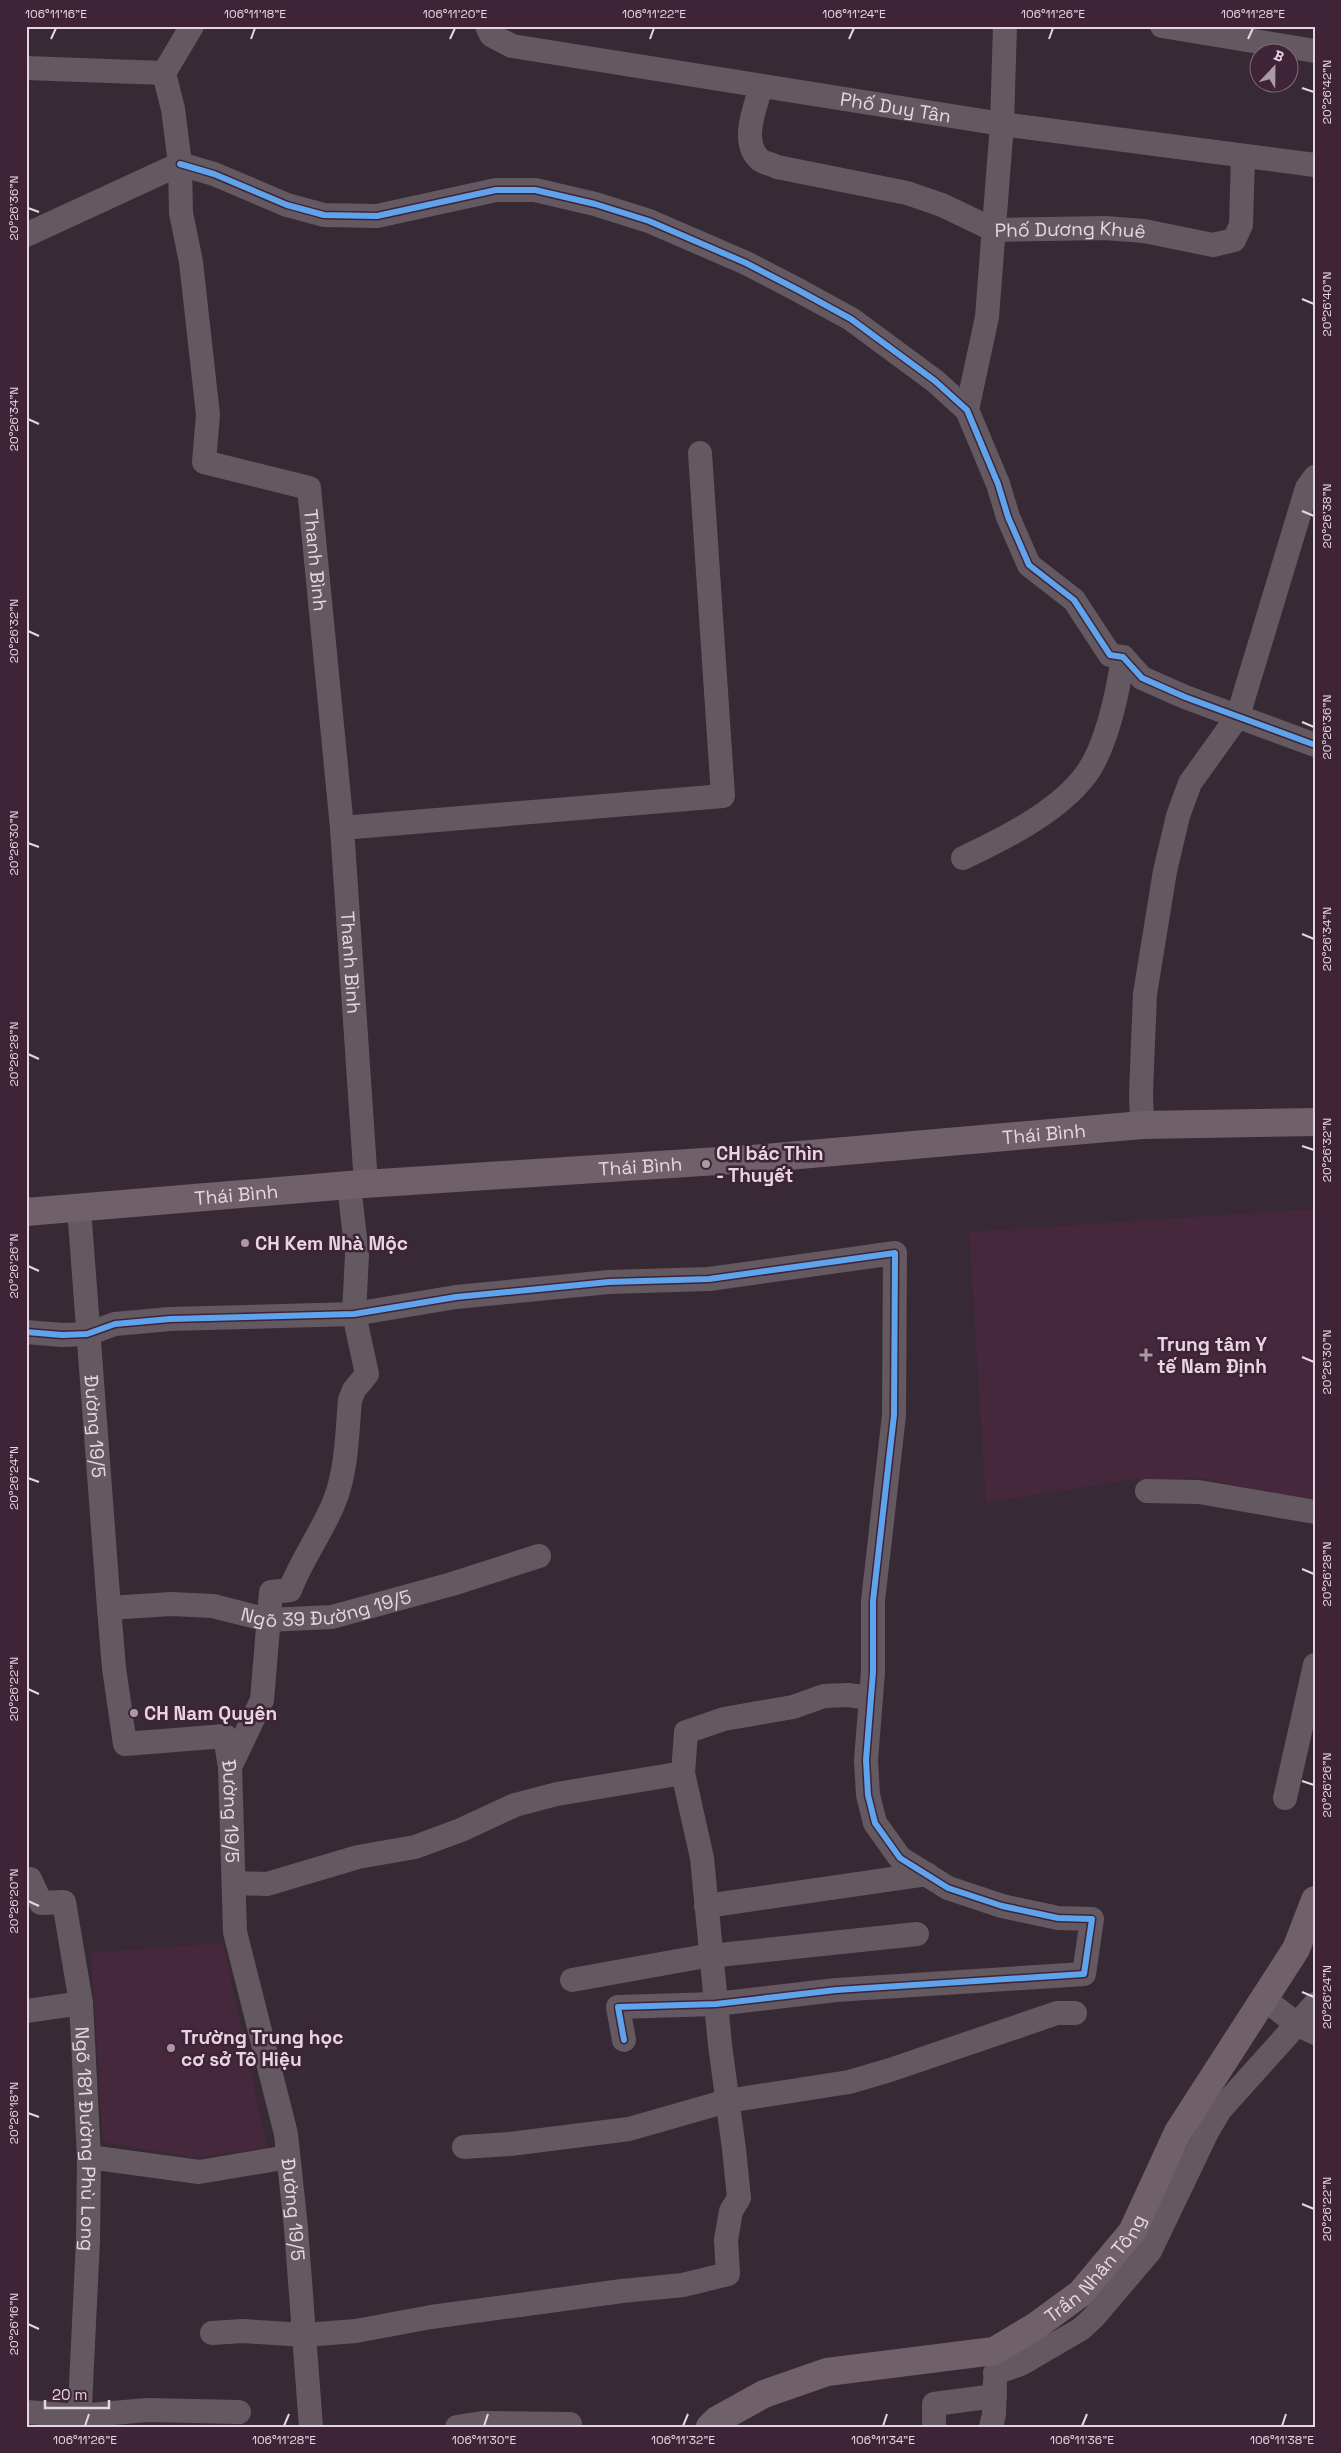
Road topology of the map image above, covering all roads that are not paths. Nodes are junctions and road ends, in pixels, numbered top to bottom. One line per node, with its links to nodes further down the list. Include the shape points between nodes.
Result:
1 (192, 26): 7 (street)
2 (487, 26): 8 (street, Phố Duy Tân, via 491,35 512,46)
3 (1005, 26): 9 (street)
4 (1162, 26): 5 (street)
5 (1315, 51)
6 (26, 68): 7 (street)
7 (164, 73): 11 (street, Thanh Bình, via 173,109)
8 (762, 86): 9 (street, Phố Duy Tân); 13 (street, Phố Dương Khuê, via 750,132 751,146 760,160 777,167 907,193 942,205)
9 (1002, 124): 10 (street, Phố Duy Tân); 13 (street)
10 (1243, 156): 12 (street, Phố Duy Tân); 13 (street, Phố Dương Khuê, via 1241,226 1234,240 1213,245 1144,231 1105,228)
11 (180, 164): 14 (street); 15 (street, via 214,174 287,205 324,214 377,216 496,190 535,190 631,215 746,263 851,319 935,380); 21 (street, Thanh Bình, via 181,213 191,262 208,415 204,462 309,488)
12 (1315, 165)
13 (994, 230): 15 (street, via 987,317)
14 (26, 235)
15 (966, 410): 18 (street, via 1029,565 1074,600 1110,655)
16 (700, 452): 21 (street, via 723,796)
17 (1315, 477): 19 (street, via 1307,488)
18 (1123, 657): 19 (street, via 1142,678); 22 (street, via 1118,695 1102,743 1085,777 1058,802 1008,836)
19 (1238, 716): 20 (street); 24 (street, via 1190,783 1178,816 1159,904 1145,994)
20 (1315, 745)
21 (342, 828): 25 (street, Thanh Bình)
22 (963, 858)
23 (1315, 1122): 24 (main road, Thái Bình)
24 (1142, 1125): 25 (main road, Thái Bình, via 765,1158)
25 (357, 1185): 26 (main road, Thái Bình); 28 (street, Thanh Bình)
26 (78, 1208): 27 (main road, Thái Bình); 30 (street, Đường 19/5)
27 (26, 1212)
28 (354, 1314): 30 (street, via 170,1319 115,1324); 35 (street, Thanh Bình, via 367,1372 350,1400 344,1472 335,1501 290,1590 271,1591); 37 (street, via 456,1297 609,1282 709,1279 896,1253 894,1415 873,1601)
29 (26, 1332): 30 (street)
30 (87, 1334): 34 (street, Đường 19/5)
31 (1148, 1491): 32 (street, via 1199,1492)
32 (1315, 1512)
33 (539, 1556): 35 (street, Ngõ 39 Đường 19/5, via 332,1617)
34 (109, 1608): 35 (street, Ngõ 39 Đường 19/5, via 171,1604 213,1606); 38 (street, Đường 19/5, via 125,1744 225,1736)
35 (268, 1620): 38 (street, via 262,1700)
36 (1315, 1665): 40 (street)
37 (870, 1698): 39 (street, via 824,1696 793,1707 724,1720 686,1732); 41 (street, via 866,1760 868,1795 875,1823 900,1858)
38 (230, 1767): 43 (street, Đường 19/5)
39 (684, 1773): 43 (street, via 557,1794 514,1805 461,1830 414,1847 358,1857 267,1884); 45 (street, via 702,1858)
40 (1285, 1798)
41 (927, 1874): 45 (street); 51 (street, via 948,1888 1002,1906 1058,1918 1092,1919 1084,1974 836,1990)
42 (28, 1879): 50 (street, Ngõ 181 Đường Phù Long, via 41,1903 64,1902)
43 (234, 1883): 60 (street, Đường 19/5, via 235,1932 266,2047 286,2134)
44 (1315, 1900): 49 (main road, Trần Nhân Tông, via 1296,1949)
45 (706, 1906): 47 (street)
46 (918, 1934): 47 (street)
47 (711, 1956): 48 (street); 51 (street)
48 (572, 1980)
49 (1263, 1998): 55 (street); 63 (main road, Trần Nhân Tông, via 1178,2132 1132,2232 1081,2293)
50 (81, 2003): 53 (street); 59 (street, Ngõ 181 Đường Phù Long)
51 (716, 2004): 56 (street, via 618,2007); 57 (street)
52 (1315, 2004): 55 (street)
53 (26, 2011)
54 (1075, 2013): 57 (street, via 1057,2013 849,2082)
55 (1306, 2029): 63 (street, via 1220,2110 1150,2251 1093,2318 1081,2329 1021,2364)
56 (624, 2040)
57 (727, 2102): 58 (street, via 629,2129); 62 (street, via 739,2198 731,2210 726,2240 728,2274 683,2285 431,2317 356,2331)
58 (464, 2147)
59 (89, 2157): 60 (street, via 199,2172); 67 (street, Ngõ 181 Đường Phù Long)
60 (288, 2157): 62 (street, Đường 19/5)
61 (212, 2333): 62 (street, via 243,2330)
62 (304, 2335): 68 (street, Đường 19/5)
63 (994, 2362): 64 (street); 71 (main road, Trần Nhân Tông, via 827,2372 764,2394)
64 (995, 2396): 72 (street, via 934,2404); 73 (street)
65 (26, 2412): 67 (street)
66 (239, 2412): 67 (street, via 147,2410)
67 (79, 2421)
68 (311, 2427)
69 (457, 2427): 70 (street, via 482,2423 570,2424)
70 (570, 2427)
71 (710, 2427)
72 (934, 2427)
73 (991, 2427)

